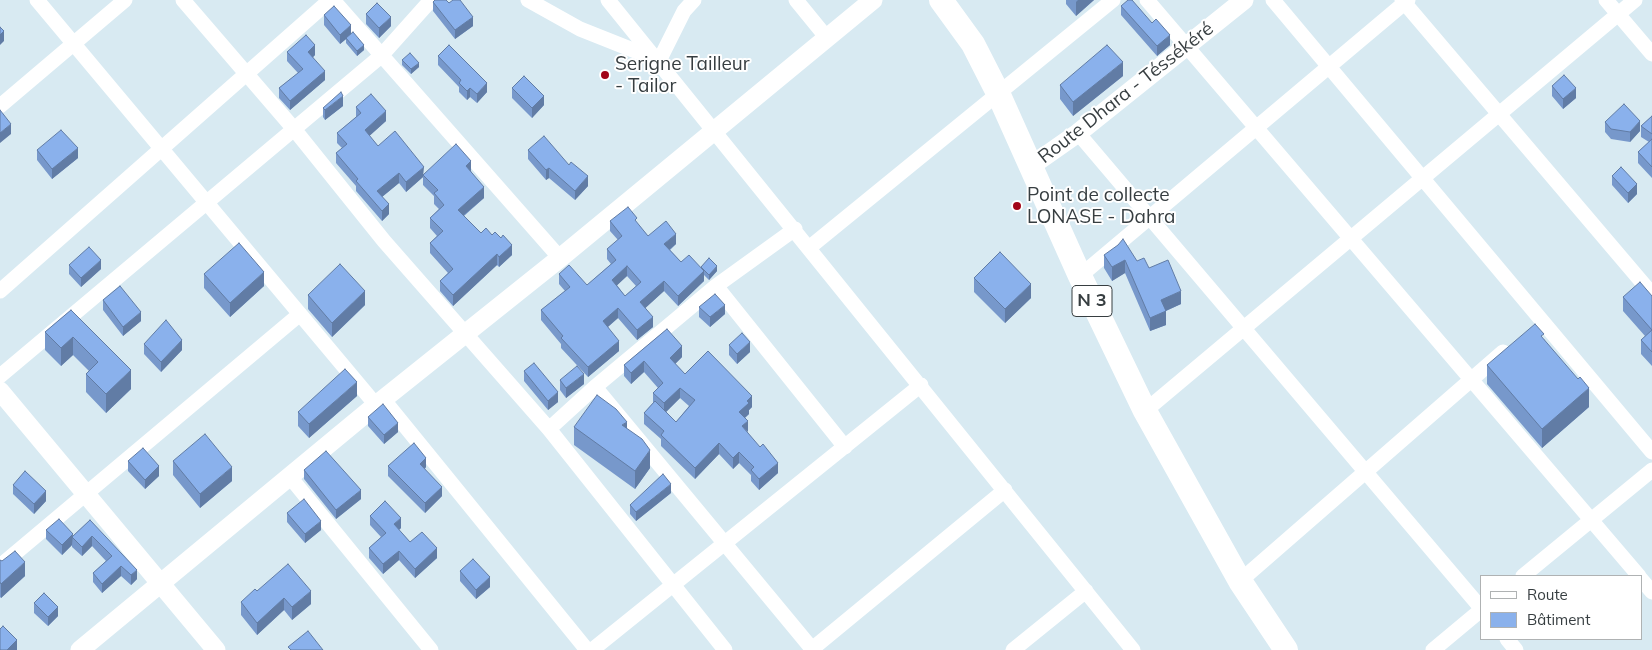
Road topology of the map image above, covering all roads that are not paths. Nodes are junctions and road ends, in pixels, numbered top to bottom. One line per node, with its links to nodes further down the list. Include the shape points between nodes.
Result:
1 (37, 0): 21 (street)
2 (125, 0): 21 (street)
3 (183, 0): 27 (street)
4 (332, 0): 24 (street); 27 (street)
5 (430, 0): 24 (street)
6 (528, 0): 25 (street, via 580,29)
7 (608, 0): 25 (street)
8 (694, 0): 25 (street, via 684,11)
9 (796, 0): 20 (street)
10 (873, 0): 20 (street)
11 (941, 0): 28 (main road, N 3, via 973,44)
12 (1112, 0): 28 (street)
13 (1147, 0): 22 (street)
14 (1244, 0): 22 (street, Route Dhara - Téssékéré)
15 (1273, 0): 26 (street)
16 (1606, 0): 19 (street)
17 (1635, 0): 19 (street)
18 (1405, 1): 26 (street); 30 (street)
19 (1618, 14): 23 (street); 30 (street)
20 (826, 38): 33 (street)
21 (74, 44): 29 (street); 35 (street)
22 (1188, 46): 31 (street); 34 (street, Route Dhara - Téssékéré)
23 (1652, 54)
24 (381, 56): 32 (street); 43 (street)
25 (659, 61): 33 (street)
26 (1329, 67): 31 (street); 37 (street)
27 (246, 74): 32 (street); 35 (street)
28 (998, 93): 36 (main road, N 3); 42 (street)
29 (0, 106)
30 (1499, 114): 37 (street); 47 (street)
31 (1258, 128): 39 (street); 41 (street)
32 (294, 129): 38 (street); 52 (street, via 384,241)
33 (713, 132): 40 (street); 43 (street)
34 (1078, 134): 36 (street, Route Dhara - Téssékéré); 39 (street)
35 (162, 150): 38 (street); 46 (street)
36 (1031, 166): 44 (main road, N 3)
37 (1422, 178): 41 (street); 49 (street)
38 (207, 203): 48 (street); 54 (street)
39 (1149, 218): 44 (street); 50 (street)
40 (795, 230): 42 (street); 45 (street)
41 (1351, 238): 50 (street); 55 (street)
42 (810, 247): 56 (street)
43 (560, 258): 52 (street)
44 (1080, 276): 60 (main road, N 3)
45 (716, 286): 57 (street); 62 (street)
46 (0, 291)
47 (1652, 294)
48 (300, 314): 59 (street); 68 (street)
49 (1541, 319): 51 (street); 63 (street)
50 (1243, 329): 60 (street); 65 (street)
51 (1527, 332)
52 (464, 333): 59 (street); 61 (street)
53 (1513, 344): 55 (street)
54 (0, 376)
55 (1470, 381): 65 (street); 69 (street)
56 (921, 386): 62 (street); 67 (street)
57 (595, 387): 61 (street); 70 (street)
58 (0, 391): 68 (street)
59 (379, 402): 66 (street); 87 (street)
60 (1145, 411): 75 (main road, N 3)
61 (549, 429): 77 (street)
62 (845, 447): 70 (street)
63 (1652, 452)
64 (1652, 470): 69 (street)
65 (1365, 472): 75 (street); 80 (street)
66 (290, 477): 76 (street); 86 (street)
67 (1005, 490): 78 (street); 83 (street)
68 (86, 494): 71 (street); 76 (street)
69 (1591, 520): 72 (street); 73 (street)
70 (724, 544): 77 (street); 83 (street)
71 (0, 566)
72 (1523, 575)
73 (1637, 575)
74 (1642, 580): 79 (street)
75 (1240, 581): 92 (main road, N 3)
76 (161, 584): 84 (street); 85 (street)
77 (672, 586): 88 (street); 89 (street)
78 (1086, 591): 90 (street); 91 (street)
79 (1652, 592)
80 (1480, 608)
81 (1480, 610): 93 (street)
82 (1507, 640): 94 (street)
83 (812, 649)
84 (80, 650)
85 (216, 650)
86 (431, 650)
87 (587, 650)
88 (592, 650)
89 (725, 650)
90 (1013, 650)
91 (1133, 650)
92 (1286, 650)
93 (1434, 650)
94 (1516, 650)

